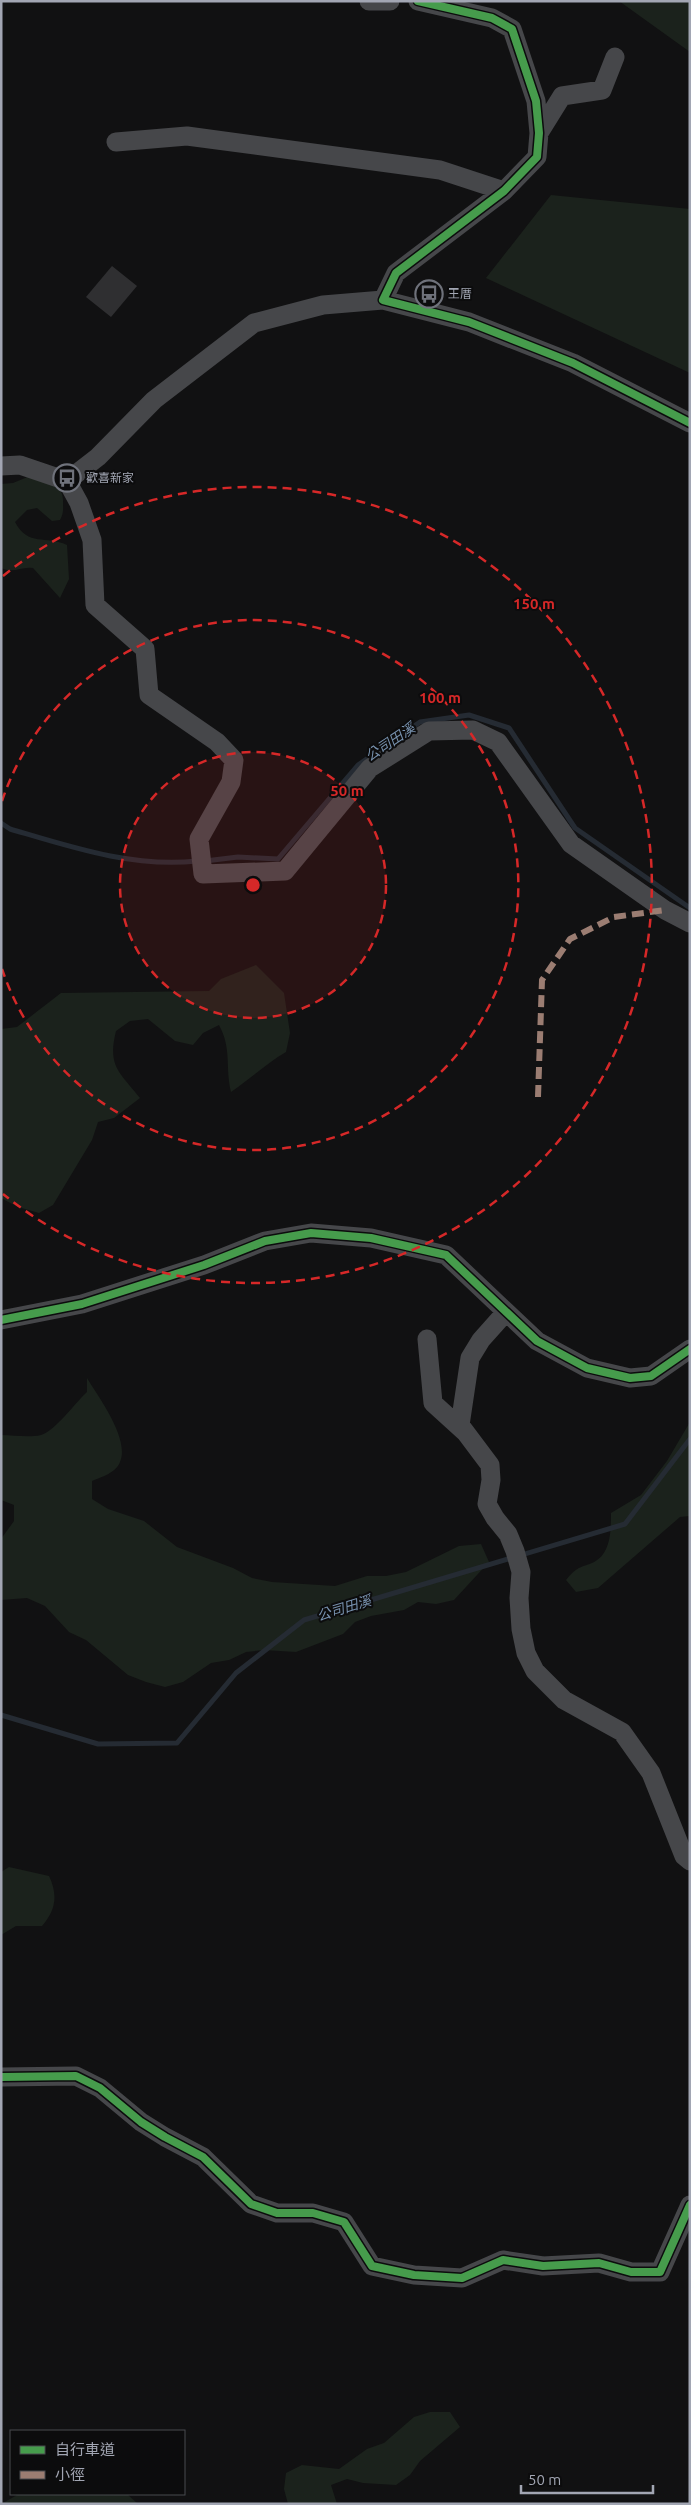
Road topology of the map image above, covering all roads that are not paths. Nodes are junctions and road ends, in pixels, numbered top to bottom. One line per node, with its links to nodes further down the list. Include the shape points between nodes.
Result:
1 (369, 1): 2 (street)
2 (390, 1)
3 (418, 1): 5 (street, via 492,18 512,29 536,101)
4 (615, 57): 5 (street, via 602,90 562,96)
5 (538, 133): 7 (street, via 537,156)
6 (116, 142): 7 (street, via 187,136 440,170)
7 (504, 191): 8 (street, via 396,273)
8 (383, 300): 9 (street, via 468,322 573,363); 11 (street, via 323,305 254,322 154,400 98,457)
9 (690, 423)
10 (1, 466): 11 (street, via 20,465)
11 (67, 481): 12 (street, via 92,540 95,605 145,648 149,695 217,742 234,760 231,782 199,840 203,874 285,871 370,768 429,730 473,730 498,742 571,844 665,910)
12 (690, 923)
13 (505, 1313): 14 (street, via 446,1255 371,1238 311,1233 265,1241 204,1265 82,1304); 16 (street, via 537,1341 587,1368 630,1378 651,1376); 17 (street, via 480,1340 470,1358 460,1425)
14 (1, 1320)
15 (427, 1339): 17 (street, via 433,1403)
16 (690, 1349)
17 (468, 1436): 18 (street, via 490,1465 492,1480 487,1504 508,1534 521,1572 521,1629 526,1653 535,1671 564,1700 622,1732 650,1773 684,1856)
18 (690, 1861)
19 (1, 2077): 20 (street, via 76,2076 100,2088 141,2122 203,2157 252,2204 277,2213 314,2213 344,2222 372,2266 414,2275 462,2278 503,2260 542,2266 600,2263 631,2272 660,2272)
20 (690, 2206)

